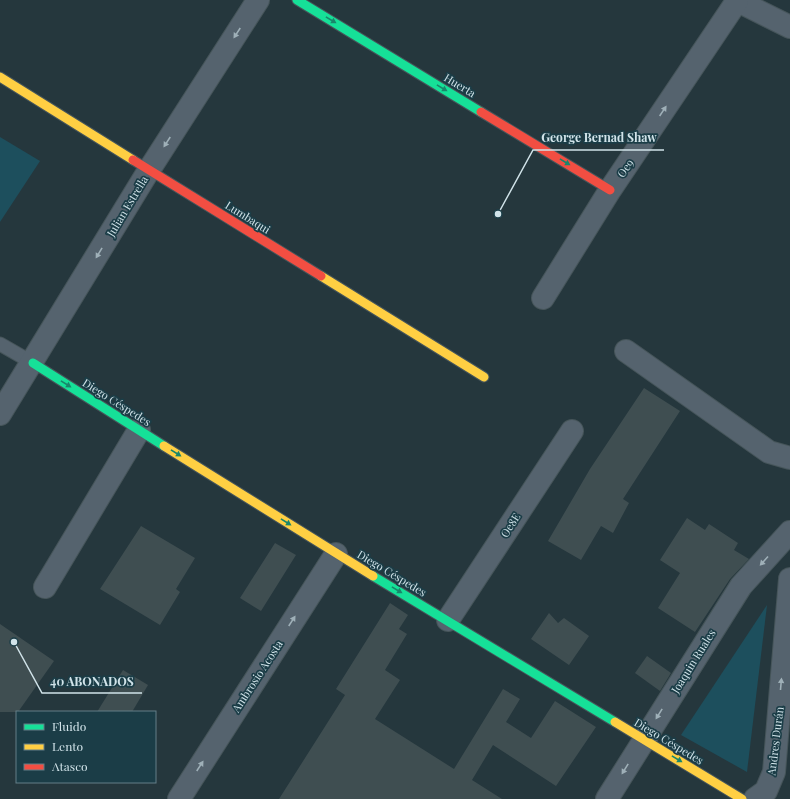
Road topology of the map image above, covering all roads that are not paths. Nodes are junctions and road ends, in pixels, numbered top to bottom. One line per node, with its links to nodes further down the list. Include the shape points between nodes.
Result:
1 (258, 0): 6 (street, Julian Estrella, one-way to 6)
2 (297, 0): 7 (street, Huerta, one-way to 7)
3 (737, 1): 4 (street); 7 (street, Oe9, one-way to 3)
4 (790, 28)
5 (0, 77): 6 (street, Lumbaqui)
6 (149, 170): 11 (street, Julian Estrella, one-way to 11); 12 (street, Lumbaqui)
7 (610, 190): 8 (street, Oe9)
8 (543, 298)
9 (0, 344): 11 (lane)
10 (626, 351): 16 (street, via 768,452)
11 (33, 363): 13 (street, Julian Estrella); 14 (street, Diego Céspedes, one-way to 14)
12 (484, 377)
13 (0, 414)
14 (139, 430): 18 (street, Diego Céspedes, one-way to 18); 20 (street)
15 (572, 430): 21 (street, Oe8E)
16 (790, 458)
17 (790, 532): 22 (street, Joaquin Ruales, one-way to 22, via 741,586)
18 (336, 554): 21 (street, Diego Céspedes, one-way to 21); 23 (street, Ambrosio Acosta, one-way to 18)
19 (790, 579): 26 (street, Andres Durán, one-way to 19, via 766,791 774,772)
20 (45, 587)
21 (448, 620): 22 (street, Diego Céspedes)
22 (644, 739): 24 (street, Joaquin Ruales, one-way to 24); 25 (street, Diego Céspedes, one-way to 25)
23 (179, 799)
24 (607, 799)
25 (742, 799)
26 (754, 799)

